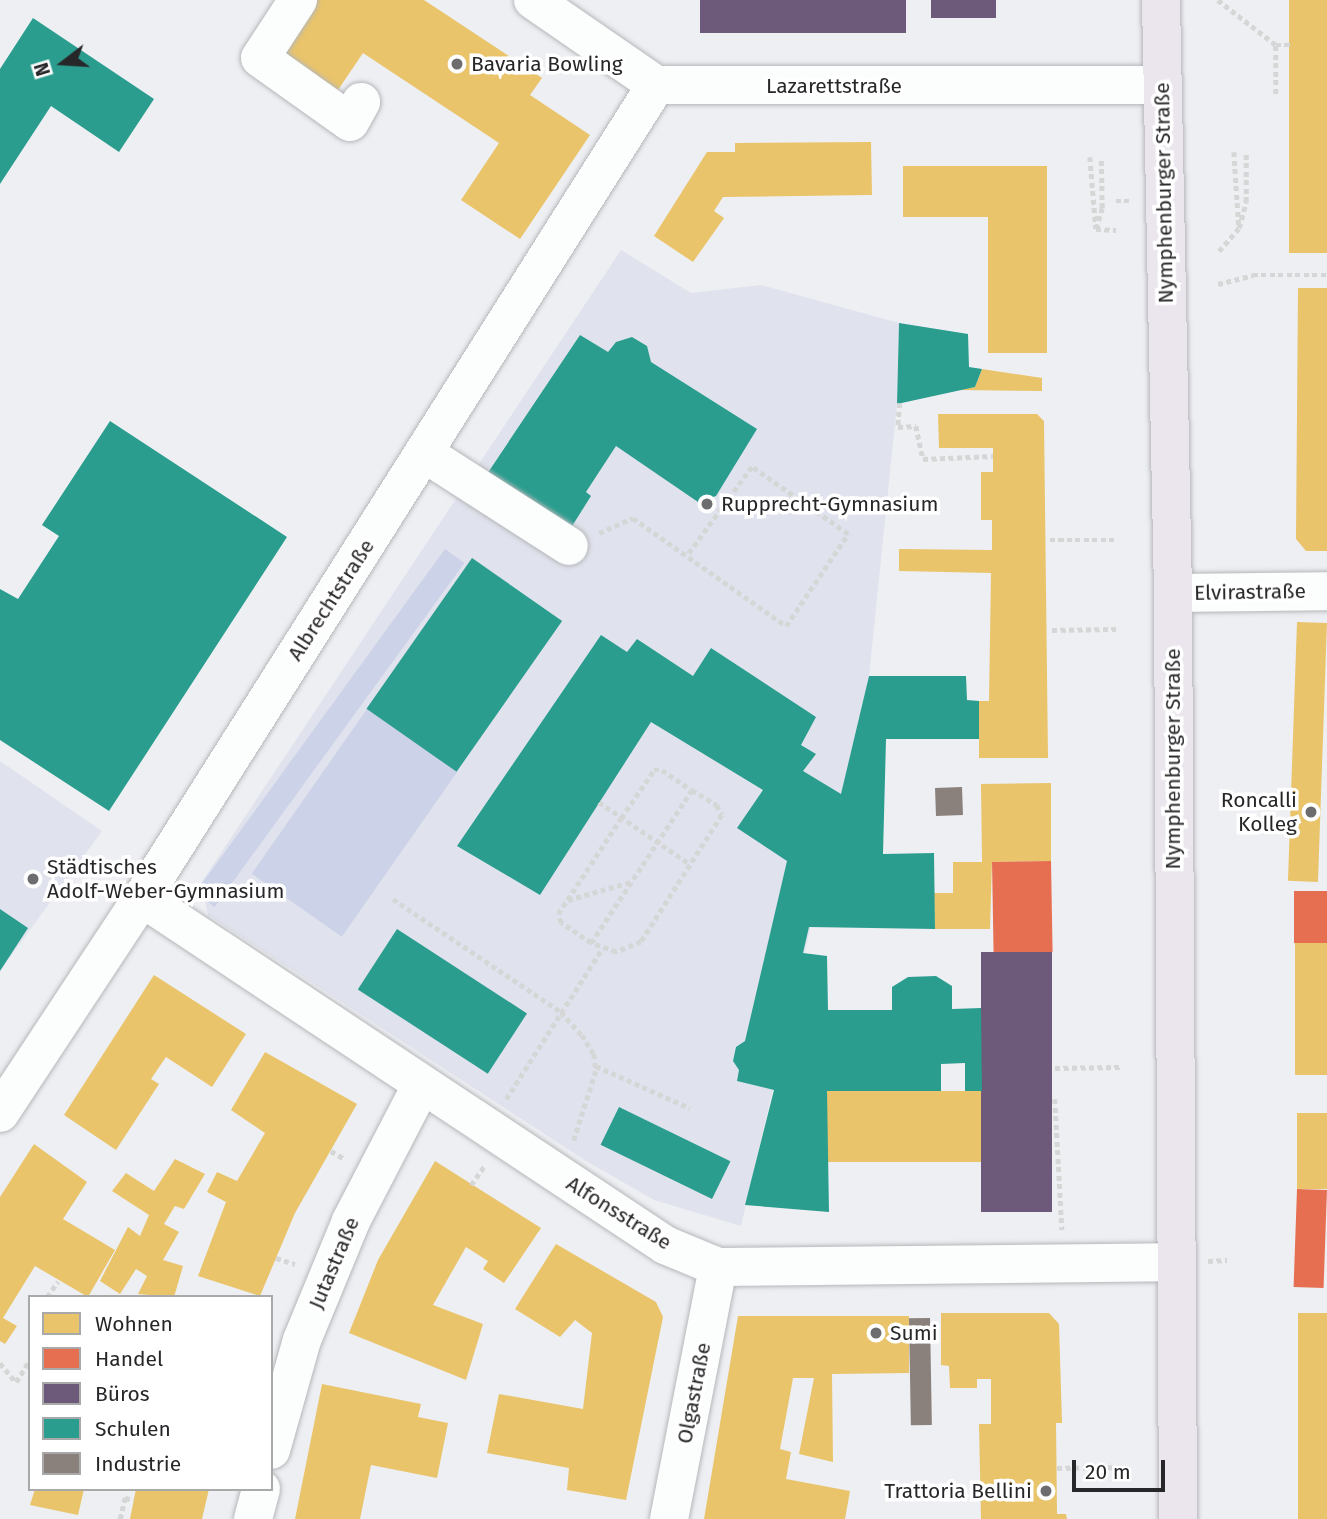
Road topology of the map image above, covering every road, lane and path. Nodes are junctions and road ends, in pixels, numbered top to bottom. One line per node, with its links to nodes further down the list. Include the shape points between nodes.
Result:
1 (298, 0): 10 (street, via 260,58 350,122)
2 (533, 0): 7 (street)
3 (1161, 0): 8 (main road, Nymphenburger Straße)
4 (1218, 0): 5 (path)
5 (1276, 45): 6 (path); 9 (path)
6 (1290, 45)
7 (656, 85): 8 (street, Lazarettstraße); 24 (street, Albrechtstraße)
8 (1161, 85): 31 (main road, Nymphenburger Straße)
9 (1276, 94)
10 (361, 102)
11 (1246, 151): 17 (path, via 1246,202)
12 (1234, 152): 17 (path)
13 (1090, 157): 18 (path)
14 (1101, 157): 18 (path, via 1102,208)
15 (1116, 201): 16 (path)
16 (1134, 201)
17 (1239, 228): 20 (path)
18 (1096, 229): 19 (path)
19 (1116, 230)
20 (1219, 251)
21 (1327, 275): 22 (path, via 1253,275)
22 (1218, 284)
23 (901, 403): 25 (path, via 898,427 916,426 923,459)
24 (424, 453): 28 (street); 40 (street, Albrechtstraße)
25 (993, 456)
26 (1051, 540): 27 (path)
27 (1114, 540)
28 (569, 546): 29 (path, via 633,518)
29 (687, 556): 29 (path, via 786,626 848,534 752,467)
30 (1327, 591): 31 (street, Elvirastraße)
31 (1173, 593): 56 (main road, Nymphenburger Straße)
32 (1116, 629): 33 (path)
33 (1052, 630)
34 (692, 790): 36 (path, via 662,769 654,770); 37 (path); 38 (path, via 717,805 722,815)
35 (599, 802): 36 (path)
36 (621, 818): 37 (path); 42 (path)
37 (657, 843): 38 (path); 39 (path)
38 (691, 864): 44 (path, via 641,942 624,951)
39 (631, 882): 42 (path); 43 (path)
40 (142, 898): 49 (street, Alfonsstraße); 53 (street, Albrechtstraße)
41 (393, 899): 45 (path)
42 (567, 900): 43 (path, via 559,919)
43 (591, 943): 44 (path)
44 (601, 949): 45 (path)
45 (561, 1012): 46 (path, via 588,1044); 51 (path, via 505,1101)
46 (596, 1066): 52 (path); 54 (path)
47 (1122, 1067): 48 (path)
48 (1055, 1068)
49 (421, 1086): 54 (street, Alfonsstraße); 62 (street, Jutastraße, via 351,1221 302,1340)
50 (1055, 1099): 55 (path)
51 (495, 1107)
52 (690, 1108)
53 (0, 1113)
54 (561, 1177): 57 (street, Alfonsstraße, via 665,1245)
55 (1062, 1241)
56 (1176, 1262): 57 (street, Alfonsstraße); 70 (main road, Nymphenburger Straße)
57 (718, 1267): 69 (street, Olgastraße)
58 (58, 1281): 59 (path)
59 (48, 1295)
60 (0, 1363): 61 (path, via 16,1382)
61 (28, 1363)
62 (273, 1443)
63 (1126, 1467): 64 (path)
64 (1057, 1468)
65 (260, 1491): 68 (street)
66 (134, 1500): 67 (path, via 125,1498)
67 (120, 1519)
68 (253, 1519)
69 (669, 1519)
70 (1178, 1519)

